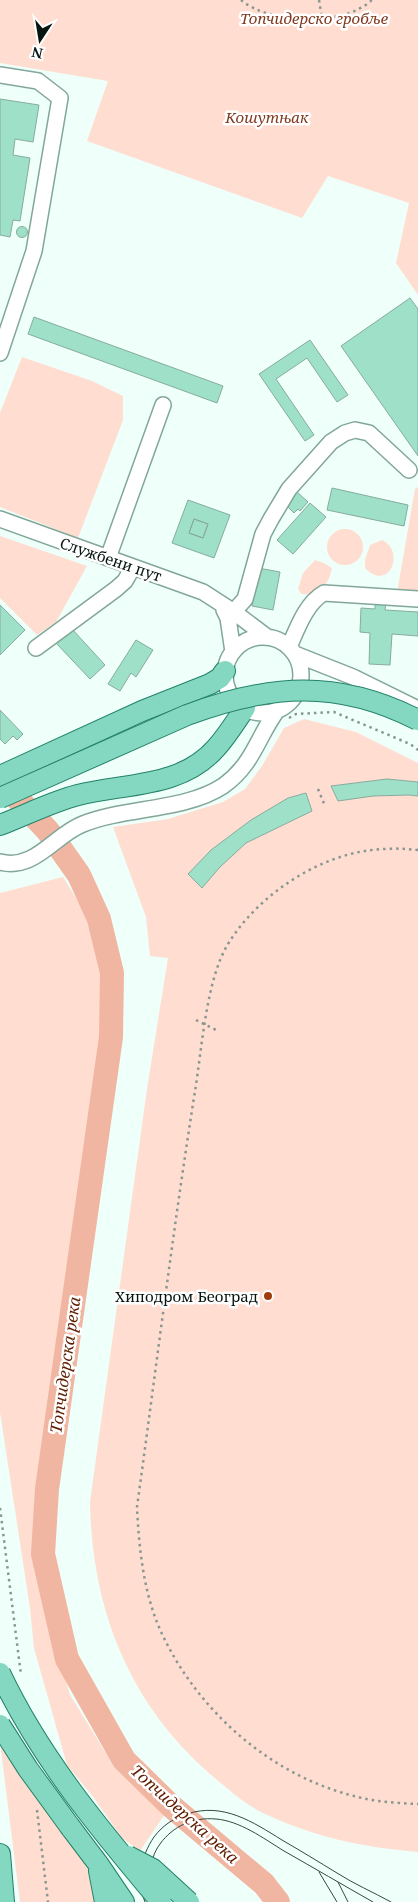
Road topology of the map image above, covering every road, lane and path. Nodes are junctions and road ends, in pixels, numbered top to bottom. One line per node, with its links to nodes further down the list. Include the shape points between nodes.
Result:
1 (241, 0): 4 (path, via 271,14 301,20)
2 (319, 0): 4 (path)
3 (372, 0): 4 (path, via 366,6)
4 (322, 18)
5 (0, 75): 6 (street, via 38,81 60,98 34,251)
6 (0, 353)
7 (162, 405): 10 (street)
8 (409, 470): 13 (street, via 369,433 355,430 331,442 289,489 262,534 244,600)
9 (0, 519): 10 (street, Службени пут)
10 (108, 558): 11 (street, Службени пут)
11 (133, 567): 13 (street, Службени пут, via 203,592); 15 (street, via 116,589)
12 (418, 599): 16 (street, via 324,593 310,606)
13 (231, 615): 14 (street, Службени пут); 17 (street)
14 (267, 637): 16 (street); 17 (street, via 248,640)
15 (36, 648)
16 (292, 650): 19 (street); 20 (street, via 301,673)
17 (233, 652): 18 (street)
18 (226, 671): 23 (street, via 229,690 236,701); 26 (main road, via 210,684 142,711)
19 (369, 685): 20 (street, via 325,679); 22 (street)
20 (297, 692): 21 (street)
21 (278, 709): 23 (street); 25 (street)
22 (418, 709)
23 (251, 710): 25 (street); 30 (main road, via 205,759 182,774 162,781 79,795)
24 (418, 720): 28 (main road, bridge, via 375,701 340,693 281,690 260,693 187,715)
25 (259, 742): 32 (street, via 241,770 212,791 173,803 97,818 67,832 20,864)
26 (0, 776)
27 (318, 789): 29 (path)
28 (0, 798)
29 (325, 806)
30 (0, 825)
31 (418, 850): 34 (path, via 385,848 352,854 306,871 268,896 245,919 227,945 216,969)
32 (0, 862)
33 (196, 1020): 34 (path)
34 (205, 1025): 35 (path); 38 (path, via 137,1507 142,1563 150,1599 162,1635 179,1666 201,1696 253,1747 282,1767 354,1796)
35 (218, 1031)
36 (0, 1673): 39 (main road, bridge, via 37,1740)
37 (0, 1725): 41 (main road, bridge, via 28,1769)
38 (418, 1804)
39 (118, 1850): 45 (main road, bridge); 46 (main road, bridge, via 153,1869)
40 (0, 1854): 42 (main road)
41 (99, 1864): 43 (main road); 44 (main road)
42 (4, 1902)
43 (105, 1902)
44 (124, 1902)
45 (162, 1902)
46 (189, 1902)

